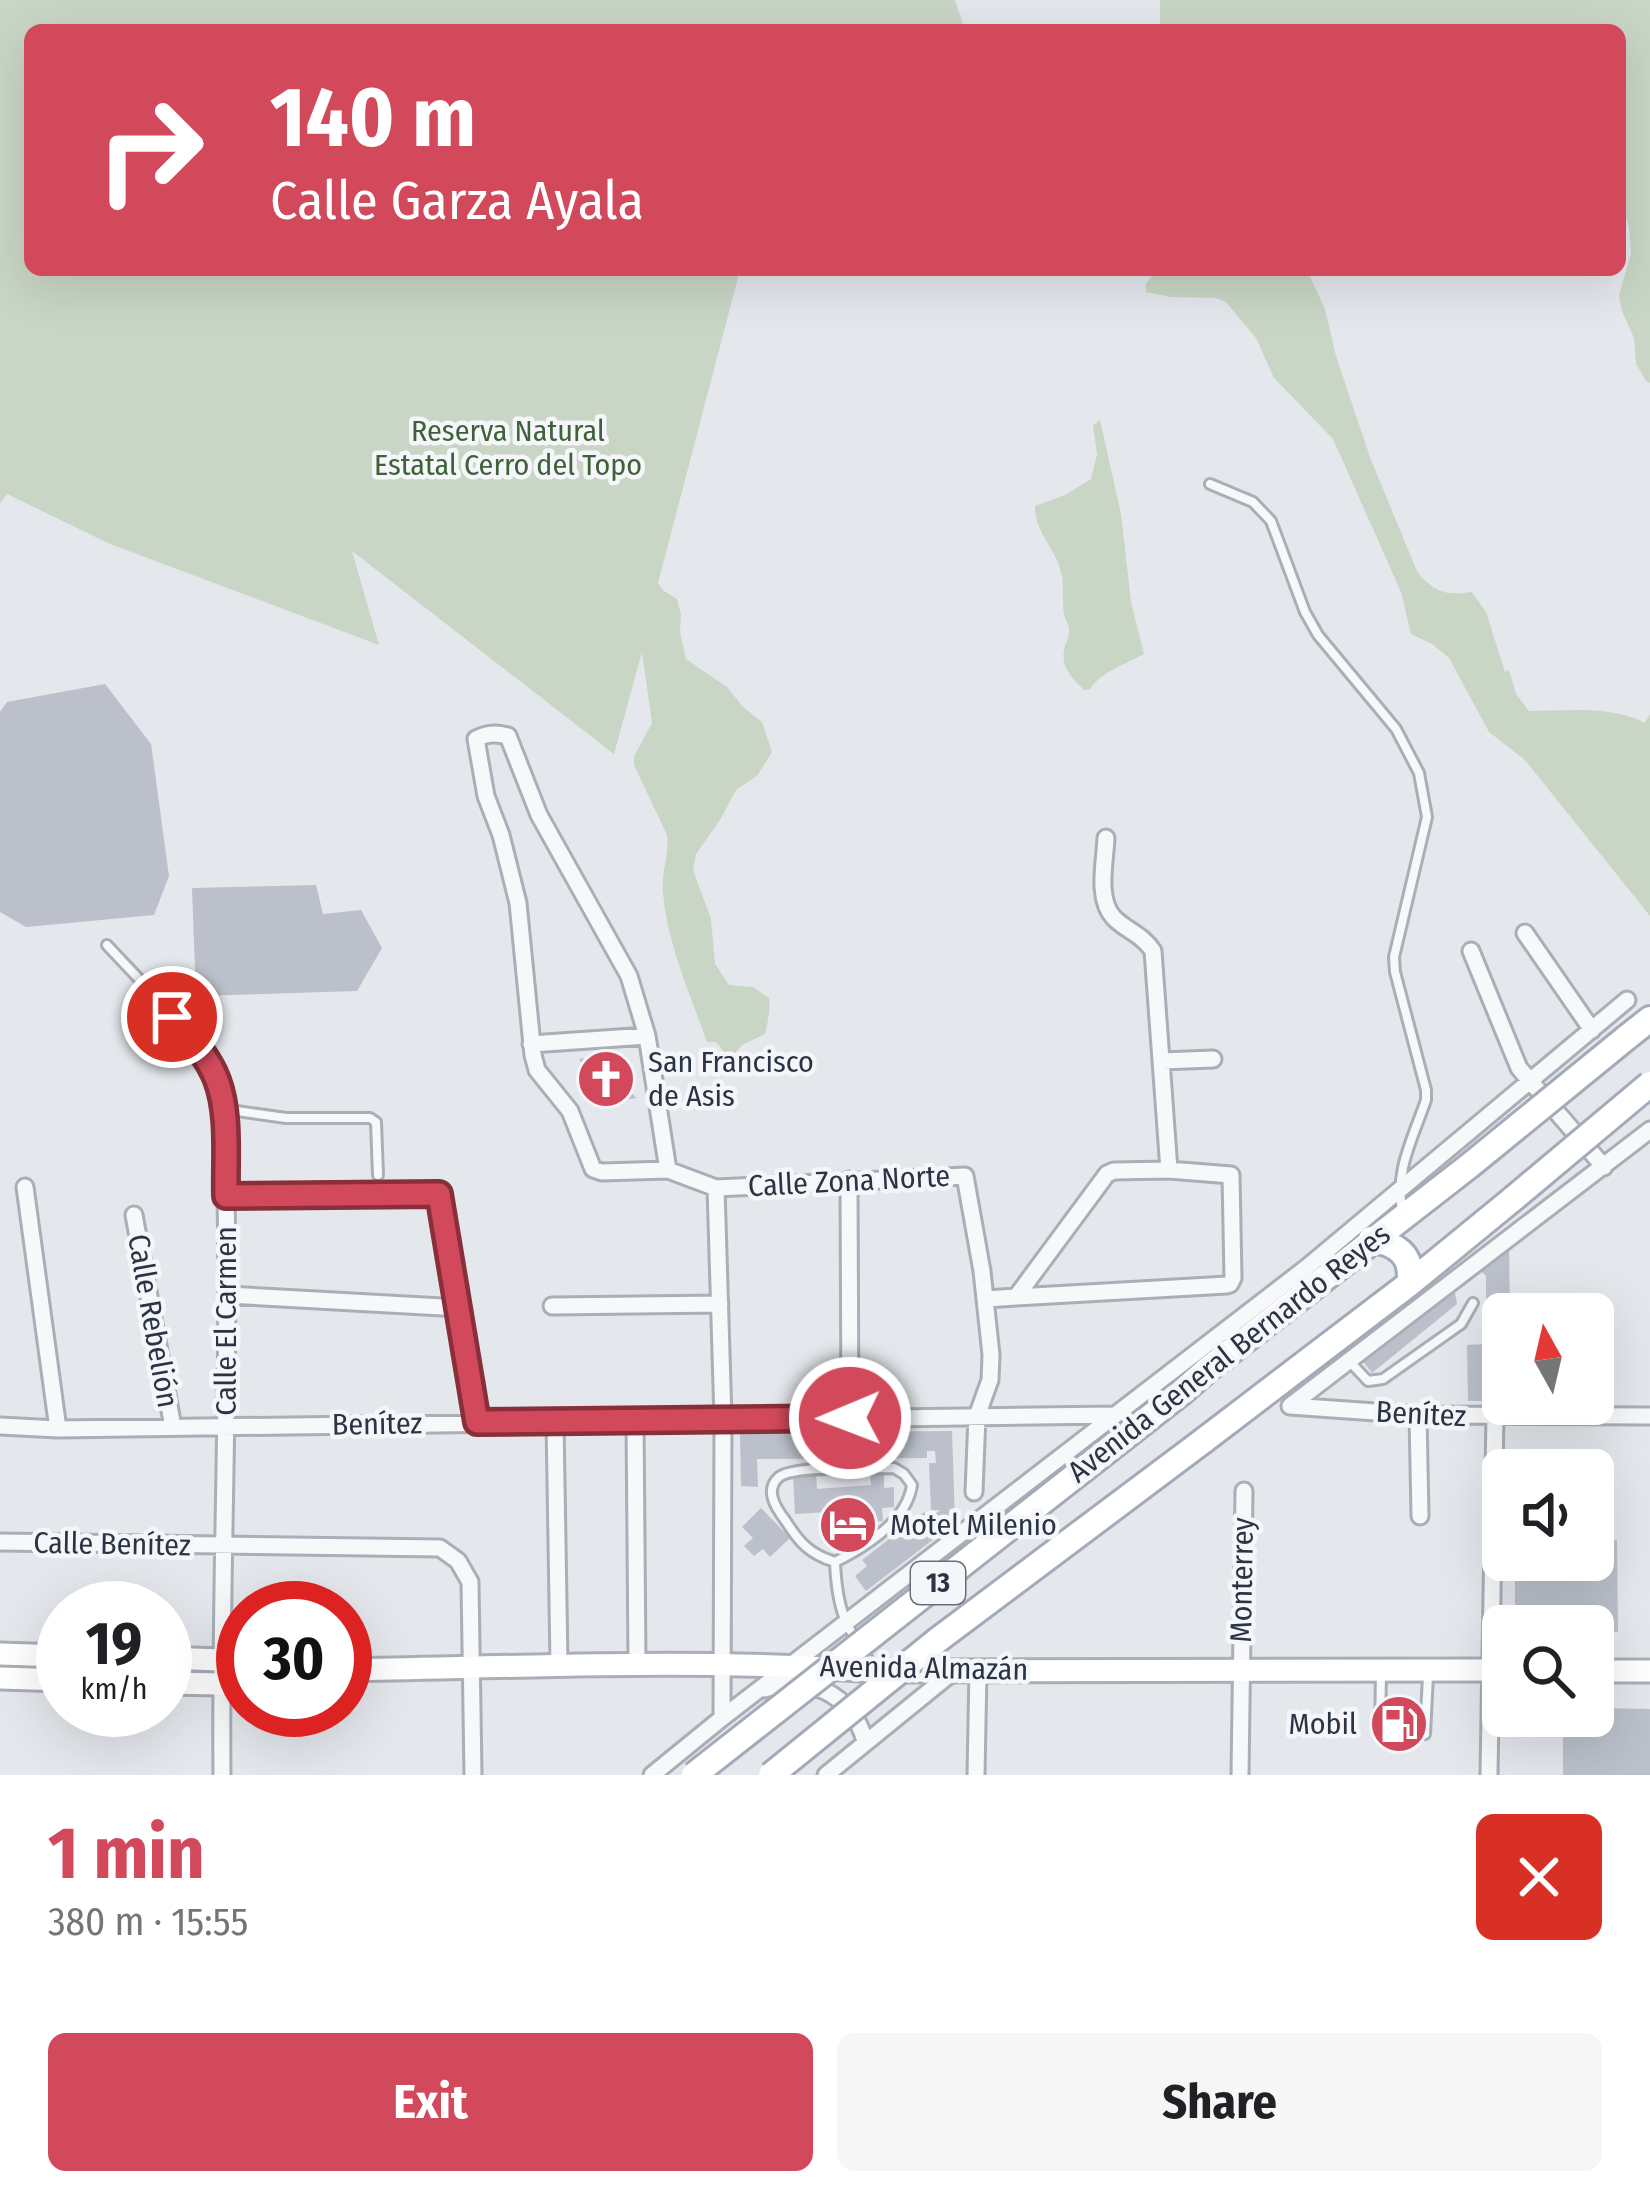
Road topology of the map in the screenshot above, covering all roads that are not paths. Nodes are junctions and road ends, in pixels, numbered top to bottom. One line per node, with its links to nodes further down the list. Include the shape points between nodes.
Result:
1 (1210, 484): 25 (lane, via 1253,502 1271,521 1318,635 1396,729 1419,773 1427,818 1394,958 1426,1100 1403,1166)
2 (1106, 838): 12 (street, via 1106,905 1153,951)
3 (1525, 933): 8 (street)
4 (107, 945): 15 (lane, via 200,1050)
5 (1471, 951): 13 (street)
6 (1627, 1000): 8 (street)
7 (1650, 1019): 25 (main road, Avenida General Bernardo Reyes / 13, bridge, via 1468,1166)
8 (1592, 1030): 13 (street)
9 (647, 1036): 10 (street); 10 (street, via 629,976 539,815 508,736 493,734 476,740 518,903); 18 (street)
10 (531, 1044): 18 (street, Calle Zona Norte, via 537,1070 570,1111 593,1168)
11 (1213, 1059): 12 (street)
12 (1162, 1061): 19 (street)
13 (1528, 1081): 17 (street); 25 (street)
14 (1650, 1084): 29 (main road, Avenida General Bernardo Reyes / 13, bridge)
15 (223, 1109): 20 (lane, via 370,1118); 24 (lane)
16 (1650, 1130): 17 (street)
17 (1604, 1167): 37 (street)
18 (668, 1169): 23 (street, Calle Zona Norte)
19 (1169, 1170): 31 (street, via 1107,1174); 31 (street, via 1231,1174 1232,1283)
20 (378, 1174)
21 (849, 1180): 23 (street, Calle Zona Norte); 32 (street, Calle Zona Norte, via 965,1176); 46 (street)
22 (25, 1187): 55 (street)
23 (716, 1188): 34 (street)
24 (226, 1196): 30 (street, Calle El Carmen); 36 (street, Calle El Carmen, via 440,1195)
25 (1400, 1204): 27 (main road, Avenida General Bernardo Reyes / 13); 28 (street)
26 (134, 1215): 53 (street, Calle Rebelión)
27 (1371, 1239): 28 (main road, Avenida General Bernardo Reyes / 13); 29 (main road, via 1404,1253)
28 (1311, 1276): 40 (street); 93 (main road, Avenida General Bernardo Reyes / 13, bridge, via 1182,1392)
29 (1409, 1284): 38 (main road, Avenida General Bernardo Reyes / 13)
30 (228, 1295): 36 (street); 54 (street, Calle El Carmen)
31 (1016, 1298): 32 (street)
32 (986, 1299): 42 (street, via 991,1368)
33 (1473, 1303): 37 (lane, via 1461,1324 1383,1379 1368,1381)
34 (721, 1304): 35 (street); 47 (street)
35 (552, 1306)
36 (460, 1308): 50 (street)
37 (1349, 1361): 39 (street)
38 (1268, 1390): 39 (street); 94 (main road, Avenida General Bernardo Reyes / 13, bridge)
39 (1290, 1406): 41 (street, Benítez)
40 (1114, 1414): 42 (street, Benítez); 64 (street)
41 (1418, 1415): 43 (street, Benítez); 58 (street)
42 (977, 1416): 46 (street, Benítez); 57 (street)
43 (1482, 1417)
44 (1614, 1417): 45 (street, Benítez)
45 (1650, 1417)
46 (850, 1418): 47 (street, Benítez)
47 (723, 1419): 48 (street, Benítez); 69 (street)
48 (635, 1420): 49 (street, Benítez); 68 (street)
49 (555, 1421): 50 (street, Benítez); 67 (street)
50 (477, 1422): 54 (street, Benítez)
51 (1495, 1425): 63 (street)
52 (0, 1426): 55 (street, Benítez)
53 (172, 1427): 54 (street, Benítez); 55 (street, Benítez)
54 (225, 1427): 60 (street, Calle El Carmen)
55 (58, 1429)
56 (1244, 1491): 74 (street, Monterrey)
57 (974, 1492)
58 (1420, 1516)
59 (0, 1542): 60 (street, Calle Benítez)
60 (224, 1547): 62 (street, Calle El Carmen); 71 (street, Calle Benítez, via 440,1548 470,1582)
61 (835, 1562): 61 (lane, via 902,1512 912,1491 904,1474 811,1470 776,1481 774,1505 802,1545); 64 (lane)
62 (223, 1581)
63 (1496, 1605)
64 (845, 1625): 70 (street); 78 (lane)
65 (0, 1654): 66 (main road)
66 (36, 1655)
67 (559, 1664): 68 (main road, Avenida Almazán); 71 (main road, Avenida Almazán)
68 (637, 1664): 69 (main road, Avenida Almazán)
69 (723, 1664): 70 (main road, Avenida Almazán); 84 (street)
70 (791, 1665): 78 (main road, Avenida Almazán); 83 (street)
71 (470, 1668): 72 (main road, Avenida Almazán); 91 (street, Calle Benítez)
72 (372, 1670)
73 (966, 1670): 74 (main road, Avenida Almazán); 78 (main road, Avenida Almazán); 89 (street); 96 (street)
74 (1240, 1670): 75 (main road, Avenida Almazán); 97 (street, Monterrey)
75 (1381, 1670): 76 (main road, Avenida Almazán); 85 (lane, via 1379,1735)
76 (1428, 1670): 77 (main road, Avenida Almazán); 86 (lane, via 1425,1734)
77 (1482, 1670)
78 (875, 1671)
79 (1614, 1671): 80 (main road)
80 (1650, 1671)
81 (0, 1678): 82 (main road)
82 (36, 1679)
83 (752, 1695): 84 (street); 89 (street, via 790,1683 824,1689 850,1710)
84 (722, 1718): 92 (street)
85 (1390, 1735)
86 (1408, 1735)
87 (222, 1737): 90 (street, Calle El Carmen)
88 (1492, 1737): 98 (street)
89 (865, 1741): 95 (street)
90 (222, 1775)
91 (472, 1775)
92 (652, 1775)
93 (694, 1775)
94 (770, 1775)
95 (826, 1775)
96 (976, 1775)
97 (1240, 1775)
98 (1489, 1775)

